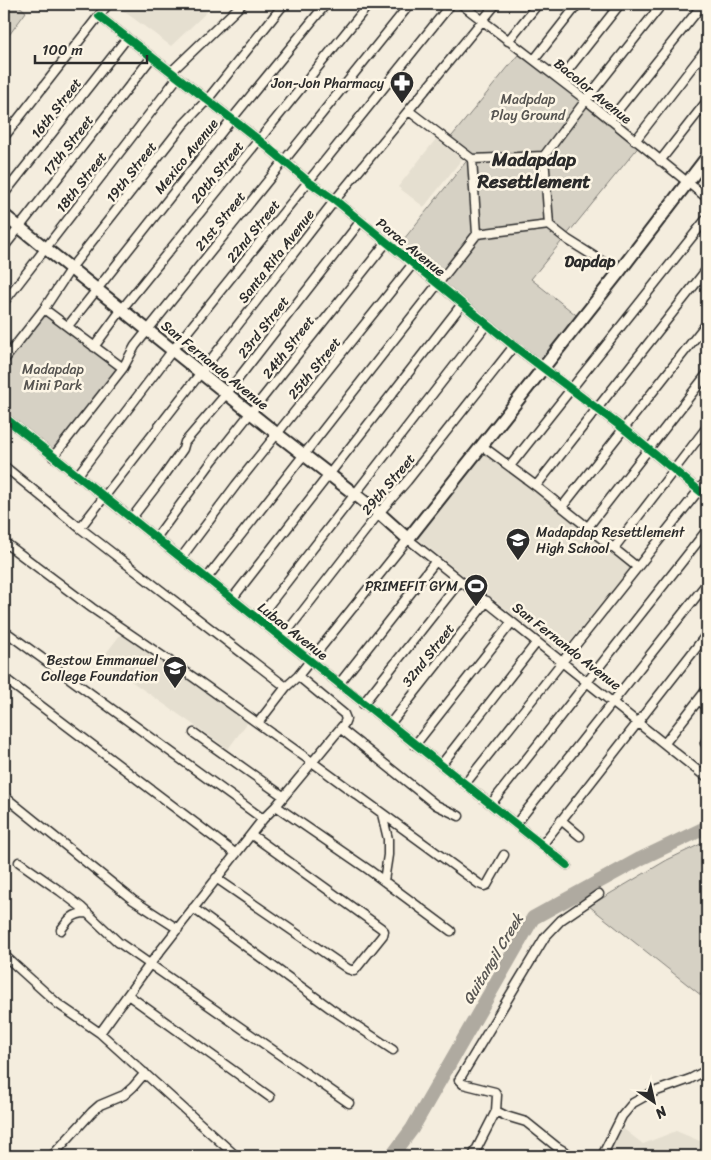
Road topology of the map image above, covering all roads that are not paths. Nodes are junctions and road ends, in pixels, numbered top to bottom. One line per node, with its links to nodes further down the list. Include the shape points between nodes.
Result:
1 (108, 4): 15 (street)
2 (242, 4): 22 (street, 18th Street)
3 (284, 4): 24 (street, 19th Street)
4 (326, 4): 28 (street, Mexico Avenue)
5 (368, 4): 31 (street, 20th Street)
6 (410, 4): 36 (street, 21st Street)
7 (451, 4): 38 (street, 22nd Street)
8 (461, 4): 16 (street, Bacolor Avenue)
9 (496, 4): 16 (street, Santa Rita Avenue)
10 (538, 4): 18 (street)
11 (578, 4): 21 (street)
12 (620, 4): 23 (street)
13 (662, 4): 25 (street)
14 (702, 4): 29 (street)
15 (99, 16): 17 (street, Porac Avenue); 30 (street)
16 (482, 21): 18 (street, Bacolor Avenue); 27 (street, Santa Rita Avenue)
17 (127, 38): 20 (street, Porac Avenue); 40 (street, 16th Street)
18 (508, 41): 21 (street, Bacolor Avenue)
19 (707, 48): 32 (street)
20 (152, 57): 22 (street, Porac Avenue); 47 (street, 17th Street)
21 (534, 60): 23 (street, Bacolor Avenue)
22 (175, 75): 24 (street, Porac Avenue); 51 (street, 18th Street)
23 (560, 80): 25 (street, Bacolor Avenue)
24 (207, 100): 28 (street, Porac Avenue); 53 (street, 19th Street, via 183,125)
25 (586, 100): 29 (street, Bacolor Avenue); 33 (street)
26 (707, 102): 37 (street)
27 (409, 111): 35 (street); 42 (street, Santa Rita Avenue)
28 (231, 120): 31 (street, Porac Avenue); 57 (street, Mexico Avenue)
29 (610, 120): 32 (street, Bacolor Avenue)
30 (4, 137)
31 (259, 140): 36 (street, Porac Avenue); 61 (street, 20th Street)
32 (635, 141): 37 (street, Bacolor Avenue)
33 (544, 156): 35 (street); 46 (street)
34 (707, 157): 39 (main road)
35 (472, 159): 48 (street)
36 (284, 160): 38 (street, Porac Avenue); 65 (street, 21st Street)
37 (660, 161): 39 (street, Bacolor Avenue)
38 (309, 182): 42 (street, Porac Avenue); 68 (street, 22nd Street)
39 (686, 182): 41 (street, Bacolor Avenue); 55 (main road)
40 (4, 194)
41 (707, 198)
42 (335, 200): 45 (street, Porac Avenue); 72 (street, Santa Rita Avenue)
43 (4, 215): 47 (main road, San Fernando Avenue)
44 (707, 218): 74 (street)
45 (360, 222): 49 (street, Porac Avenue); 75 (street, 23rd Street)
46 (549, 225): 48 (street); 55 (street)
47 (20, 227): 50 (street, 17th Street); 51 (main road, San Fernando Avenue)
48 (477, 234): 56 (street)
49 (386, 243): 52 (street, Porac Avenue); 77 (street, 24th Street)
50 (4, 247)
51 (46, 248): 53 (main road, San Fernando Avenue); 58 (street, 18th Street)
52 (412, 265): 56 (street, Porac Avenue); 81 (street, 25th Street)
53 (71, 268): 57 (main road, San Fernando Avenue); 60 (street, 19th Street)
54 (707, 269): 76 (street)
55 (618, 272): 71 (main road)
56 (436, 284): 59 (street, Porac Avenue); 84 (street)
57 (97, 288): 61 (main road, San Fernando Avenue); 64 (street, Mexico Avenue)
58 (4, 302)
59 (462, 304): 63 (street, Porac Avenue); 89 (street)
60 (44, 309): 64 (street); 69 (street, 19th Street)
61 (122, 309): 65 (main road, San Fernando Avenue); 67 (street, 20th Street)
62 (707, 323): 80 (street)
63 (487, 324): 66 (street, Porac Avenue); 94 (street)
64 (68, 326): 67 (street)
65 (148, 330): 68 (main road, San Fernando Avenue); 70 (street, 21st Street)
66 (514, 346): 71 (street, Porac Avenue); 98 (street, 29th Street)
67 (94, 347): 70 (street)
68 (172, 351): 72 (main road, San Fernando Avenue); 90 (street, 22nd Street)
69 (4, 360)
70 (123, 368): 85 (street, 21st Street)
71 (542, 368): 74 (street, Porac Avenue); 82 (main road)
72 (201, 372): 75 (main road, San Fernando Avenue); 95 (street, Santa Rita Avenue)
73 (707, 374): 83 (street)
74 (572, 389): 76 (street, Porac Avenue); 87 (street)
75 (227, 392): 77 (main road, San Fernando Avenue); 99 (street, 23rd Street)
76 (596, 408): 80 (street, Porac Avenue); 92 (street)
77 (251, 413): 81 (main road, San Fernando Avenue); 103 (street, 24th Street)
78 (4, 418): 85 (street, Lubao Avenue)
79 (707, 427): 88 (street)
80 (624, 429): 83 (street, Porac Avenue); 97 (street)
81 (277, 434): 84 (main road, San Fernando Avenue); 107 (street, 25th Street)
82 (482, 446): 87 (street); 104 (main road)
83 (648, 448): 88 (street, Porac Avenue); 100 (street)
84 (303, 455): 89 (main road, San Fernando Avenue); 110 (street)
85 (53, 456): 90 (street, Lubao Avenue)
86 (4, 466): 101 (street)
87 (510, 466): 92 (street)
88 (674, 469): 93 (street, Porac Avenue); 106 (street)
89 (329, 474): 94 (main road, San Fernando Avenue); 113 (street)
90 (78, 476): 95 (street, Lubao Avenue)
91 (707, 480): 93 (street)
92 (536, 486): 97 (street)
93 (699, 490): 96 (street, Porac Avenue); 109 (street)
94 (355, 495): 98 (main road, San Fernando Avenue); 115 (street)
95 (105, 497): 99 (street, Lubao Avenue); 101 (street, Santa Rita Avenue)
96 (707, 497)
97 (562, 507): 100 (street)
98 (379, 513): 104 (main road, San Fernando Avenue); 119 (street, 29th Street)
99 (130, 519): 103 (street, Lubao Avenue)
100 (588, 527): 106 (street)
101 (80, 528): 127 (street)
102 (707, 530): 125 (street)
103 (156, 538): 107 (street, Lubao Avenue)
104 (408, 539): 108 (street, San Fernando Avenue); 121 (street)
105 (4, 542): 134 (street, via 92,608)
106 (614, 548): 109 (street)
107 (180, 558): 110 (street, Lubao Avenue)
108 (435, 562): 111 (street, San Fernando Avenue); 126 (street)
109 (637, 567): 122 (street)
110 (207, 578): 113 (street, Lubao Avenue)
111 (460, 581): 114 (street, San Fernando Avenue); 131 (street)
112 (707, 583): 130 (street)
113 (232, 599): 115 (street, Lubao Avenue)
114 (487, 601): 116 (street, San Fernando Avenue); 135 (street, 32nd Street)
115 (258, 620): 119 (street, Lubao Avenue)
116 (512, 622): 120 (street, San Fernando Avenue); 140 (street)
117 (6, 632): 152 (street)
118 (707, 634): 133 (street)
119 (282, 638): 121 (street, Lubao Avenue)
120 (537, 642): 122 (street, San Fernando Avenue); 143 (street)
121 (311, 661): 123 (street); 126 (street, Lubao Avenue)
122 (562, 661): 125 (street, San Fernando Avenue); 145 (street)
123 (298, 676): 127 (street); 136 (street, via 344,714 346,719)
124 (4, 678): 158 (street)
125 (587, 681): 130 (street, San Fernando Avenue); 148 (street)
126 (339, 684): 131 (street, Lubao Avenue)
127 (286, 687): 134 (street)
128 (707, 689): 129 (street)
129 (699, 700): 132 (street); 139 (street)
130 (613, 701): 133 (street, San Fernando Avenue); 154 (street)
131 (363, 704): 135 (street, Lubao Avenue)
132 (707, 706)
133 (639, 722): 139 (street, San Fernando Avenue); 153 (street)
134 (258, 723): 142 (street)
135 (390, 724): 140 (street, Lubao Avenue)
136 (341, 729): 142 (street); 151 (street, via 436,804)
137 (194, 733): 147 (street)
138 (707, 739): 141 (street)
139 (665, 743): 144 (street, San Fernando Avenue)
140 (415, 745): 143 (street, Lubao Avenue)
141 (707, 745)
142 (312, 762): 147 (street); 150 (street)
143 (441, 765): 145 (street, Lubao Avenue)
144 (707, 778)
145 (465, 784): 148 (street, Lubao Avenue)
146 (4, 796): 167 (street, via 133,900)
147 (283, 796): 149 (street)
148 (491, 804): 154 (street, Lubao Avenue)
149 (276, 806): 152 (street); 163 (street)
150 (382, 814): 159 (street, via 484,886); 163 (street, via 388,839)
151 (459, 816)
152 (263, 819): 155 (street)
153 (561, 820): 156 (street); 157 (street)
154 (516, 824): 157 (street, Lubao Avenue)
155 (252, 835): 158 (street); 162 (street, via 384,931 360,966 354,972 348,969)
156 (580, 836)
157 (542, 844): 161 (street, Lubao Avenue)
158 (236, 854): 162 (street)
159 (504, 855)
160 (19, 862): 166 (street)
161 (567, 865)
162 (216, 878): 165 (street)
163 (384, 881): 169 (street)
164 (599, 894): 179 (street, via 561,920 545,938 459,1080 494,1092 497,1095)
165 (193, 908): 167 (street); 174 (street)
166 (86, 913): 168 (street, via 68,920); 171 (street, via 118,942)
167 (178, 929): 171 (street)
168 (61, 930)
169 (451, 931)
170 (4, 955): 173 (street, via 58,1004)
171 (150, 964): 172 (street); 178 (street)
172 (128, 995): 173 (street); 177 (street)
173 (100, 1033): 176 (street)
174 (393, 1050)
175 (707, 1070): 184 (street, via 633,1103 622,1116)
176 (145, 1073): 180 (street, via 124,1095 92,1112); 181 (street)
177 (270, 1097)
178 (349, 1103)
179 (496, 1111): 182 (street); 183 (street, via 526,1122)
180 (52, 1156)
181 (236, 1156)
182 (475, 1156)
183 (572, 1156)
184 (602, 1156)

